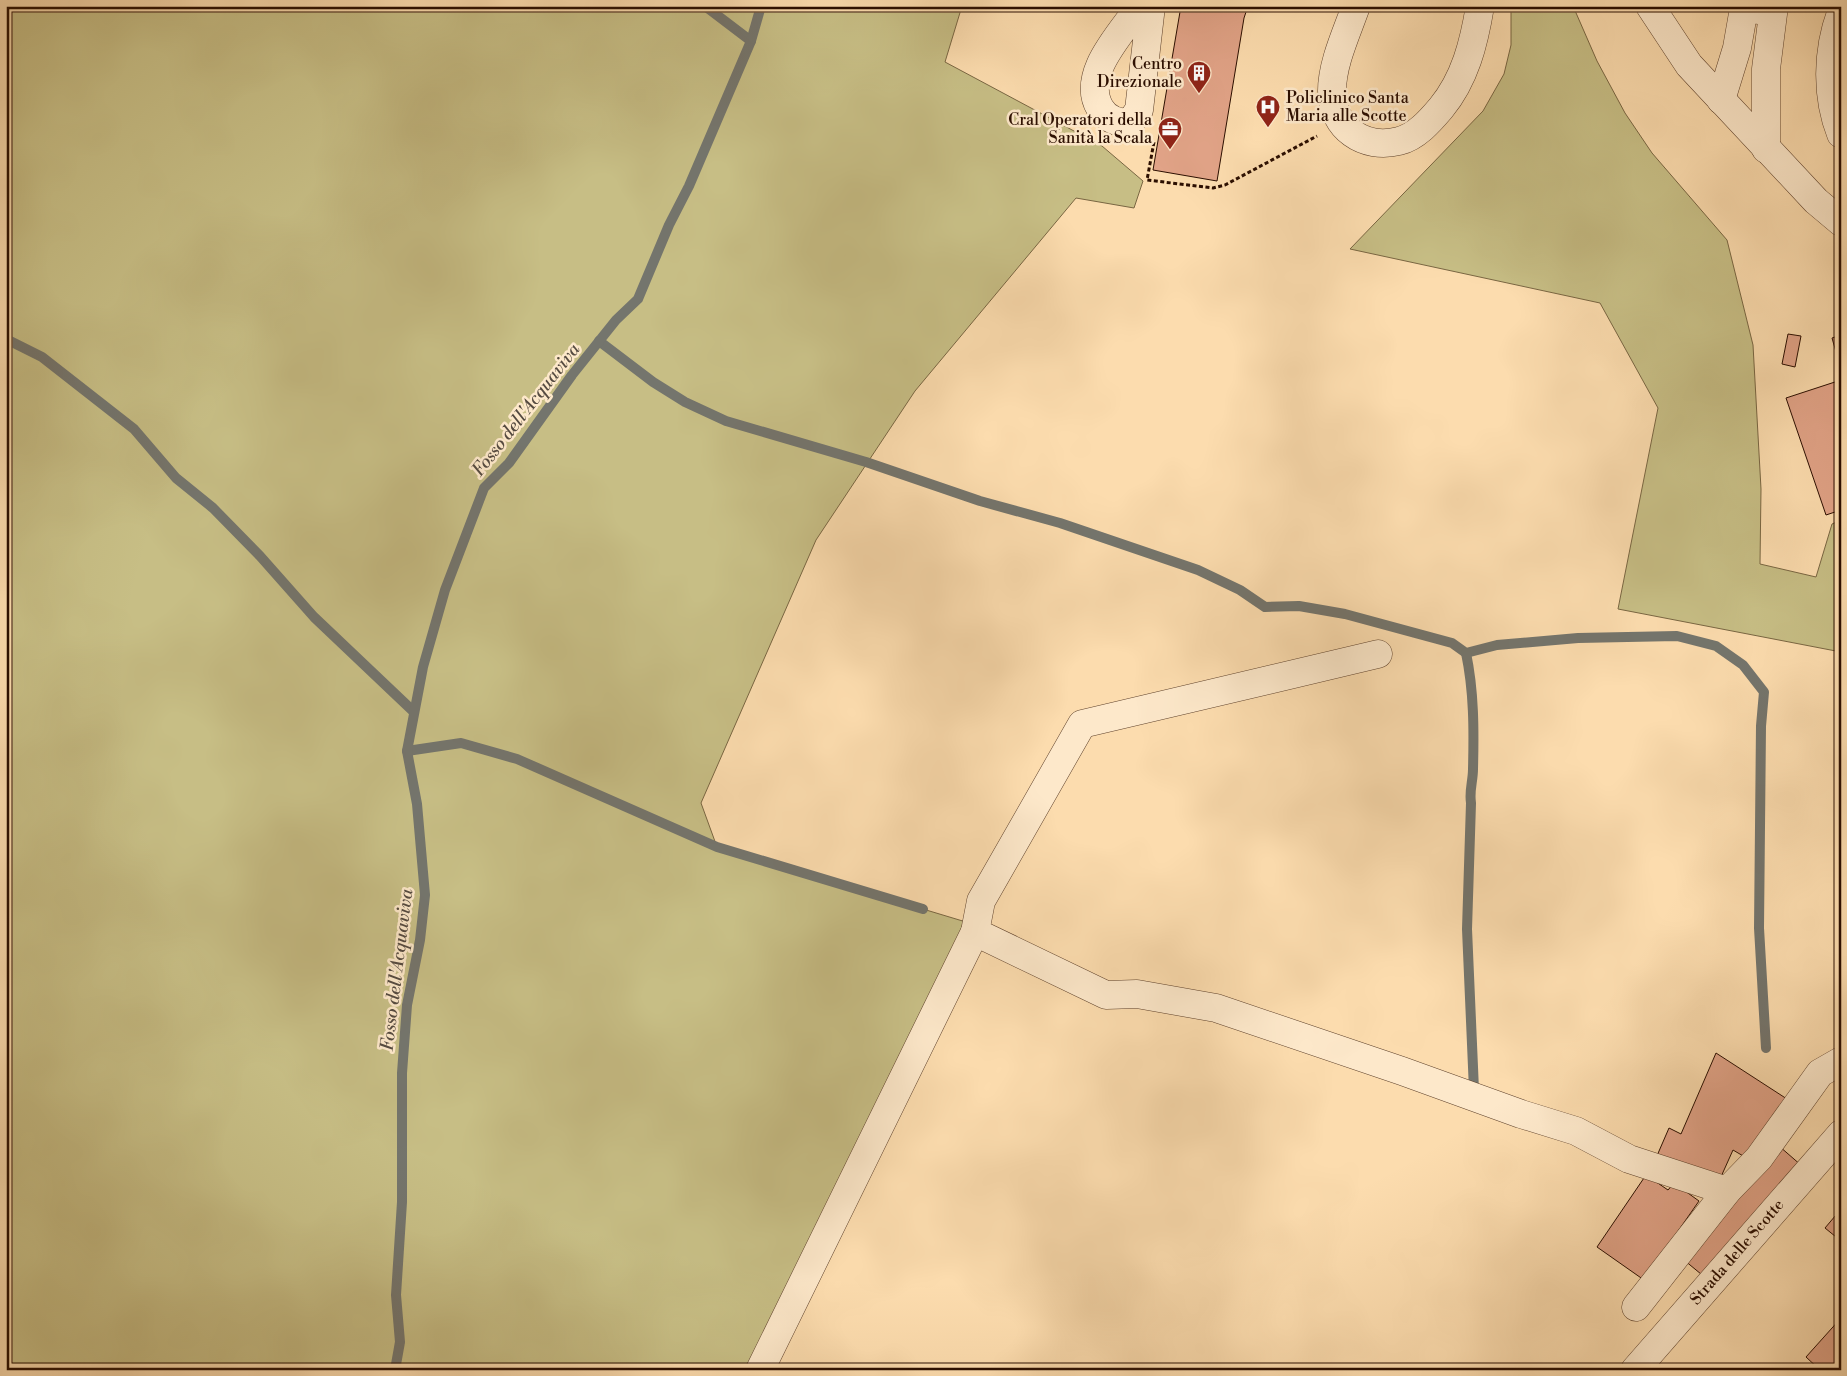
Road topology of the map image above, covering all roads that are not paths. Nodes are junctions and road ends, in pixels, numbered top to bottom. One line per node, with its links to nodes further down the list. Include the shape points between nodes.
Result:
1 (1140, 6): 2 (street, via 1104,58 1095,80 1096,100 1102,111 1120,122 1130,122 1139,110)
2 (1151, 6)
3 (1356, 6): 4 (street, via 1336,70 1332,90 1334,109 1350,133 1371,142 1400,141 1414,134 1442,107 1460,80 1471,50)
4 (1480, 6)
5 (1650, 6): 8 (street, via 1689,65)
6 (1773, 9): 8 (street, via 1744,8 1737,48); 10 (street, via 1766,69)
7 (1841, 13): 9 (street, via 1832,40 1830,65 1833,108)
8 (1721, 100): 10 (street)
9 (1841, 134)
10 (1766, 150): 11 (street, via 1816,202)
11 (1841, 222)
12 (1378, 654): 13 (street, via 1082,724 982,900)
13 (975, 932): 16 (street, via 1106,995 1137,994 1216,1008 1576,1131 1629,1159); 18 (street)
14 (1841, 1061): 16 (street, via 1820,1073 1759,1158)
15 (1841, 1134): 19 (street, Strada delle Scotte)
16 (1727, 1191): 17 (street)
17 (1636, 1306)
18 (760, 1370)
19 (1635, 1370)

